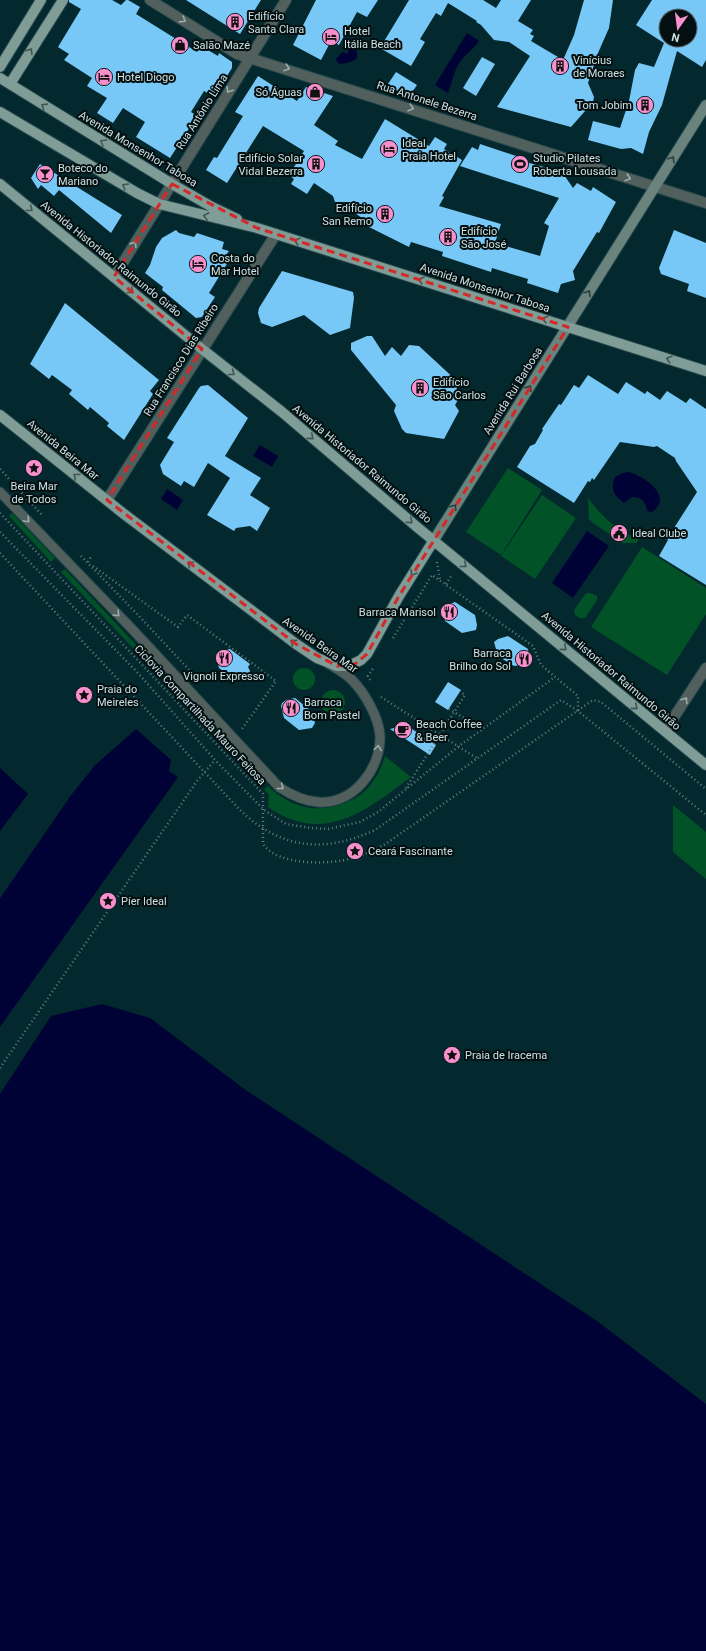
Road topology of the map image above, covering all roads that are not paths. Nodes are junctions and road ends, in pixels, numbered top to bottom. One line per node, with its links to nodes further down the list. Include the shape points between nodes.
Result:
1 (41, 0): 6 (main road)
2 (63, 0): 8 (main road, one-way to 2)
3 (150, 0): 5 (street, Rua Antonele Bezerra, one-way to 5, via 234,52)
4 (286, 0): 5 (street, Rua Antônio Lima)
5 (250, 57): 12 (street, Rua Antônio Lima, one-way to 12); 13 (street, Rua Antonele Bezerra, one-way to 13)
6 (0, 67)
7 (0, 78): 8 (main road, Avenida Monsenhor Tabosa)
8 (10, 84): 12 (main road, Avenida Monsenhor Tabosa, one-way to 8)
9 (706, 105): 13 (main road, Avenida Rui Barbosa, one-way to 9)
10 (0, 112): 15 (main road, Avenida Monsenhor Tabosa, one-way to 10)
11 (0, 184): 18 (main road, Avenida Historiador Raimundo Girão, one-way to 18)
12 (172, 184): 15 (street, Rua Antônio Lima); 16 (main road, Avenida Monsenhor Tabosa, via 212,207)
13 (655, 186): 14 (street, Rua Antonele Bezerra); 19 (main road, Avenida Rui Barbosa, one-way to 13)
14 (706, 203)
15 (159, 204): 16 (main road, Avenida Monsenhor Tabosa, one-way to 15); 18 (street, Rua Antônio Lima, one-way to 15)
16 (257, 228): 17 (main road, Avenida Monsenhor Tabosa)
17 (276, 234): 19 (main road, Avenida Monsenhor Tabosa, one-way to 17); 20 (street, Rua Francisco Dias Ribeiro)
18 (114, 277): 20 (main road, Avenida Historiador Raimundo Girão, one-way to 20)
19 (568, 327): 21 (main road, Avenida Monsenhor Tabosa, one-way to 19); 25 (main road, Avenida Rui Barbosa, one-way to 19)
20 (202, 349): 24 (street, Rua Francisco Dias Ribeiro); 25 (main road, Avenida Historiador Raimundo Girão, one-way to 25, via 282,412)
21 (706, 371)
22 (0, 415): 24 (main road, Avenida Beira Mar, one-way to 22)
23 (0, 492): 26 (lane, Avenida Beira Mar, one-way to 26, via 279,787 293,796 320,802 351,793 364,783 374,766 380,736 369,703 360,690 352,680)
24 (107, 500): 26 (main road, Avenida Beira Mar, one-way to 24, via 296,644)
25 (434, 540): 26 (main road, Avenida Rui Barbosa, one-way to 26, via 367,654 349,666 336,666); 28 (main road, Avenida Historiador Raimundo Girão, one-way to 28)
26 (327, 662)
27 (706, 668): 28 (street, one-way to 27)
28 (665, 731): 29 (main road, Avenida Historiador Raimundo Girão)
29 (704, 760)

